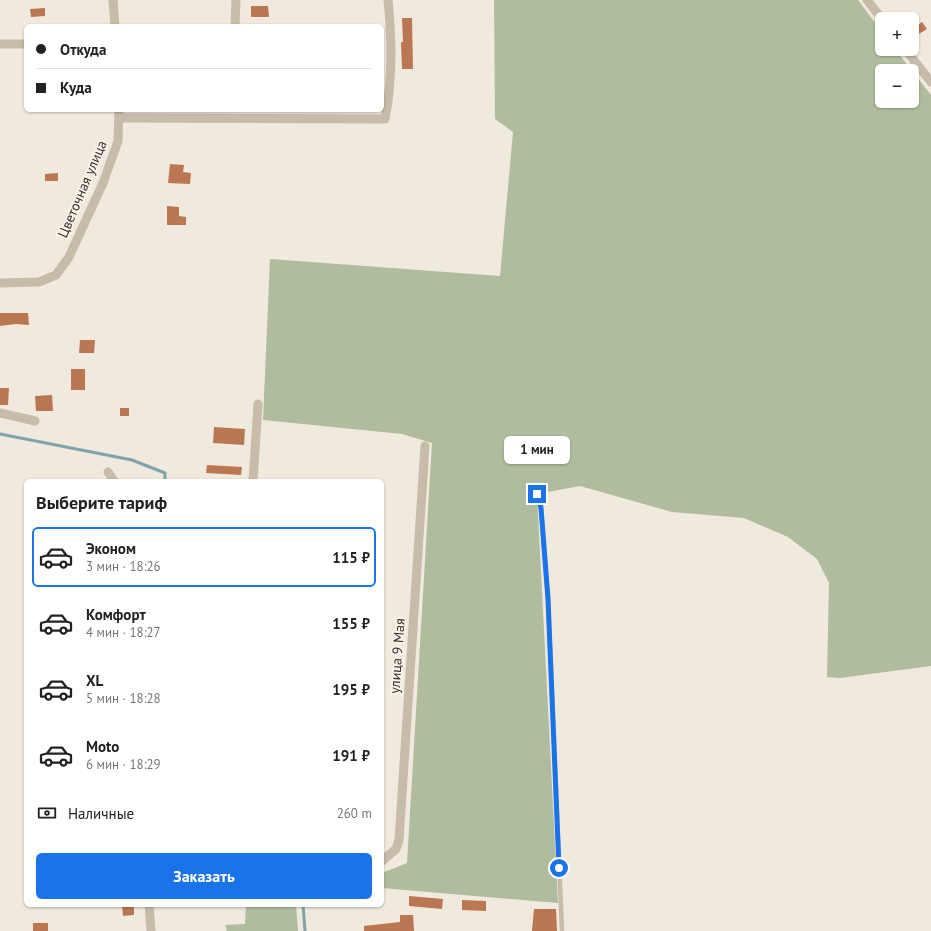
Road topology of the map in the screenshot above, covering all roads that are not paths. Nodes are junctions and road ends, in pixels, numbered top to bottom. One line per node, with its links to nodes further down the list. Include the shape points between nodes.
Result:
1 (113, 0): 6 (street)
2 (236, 0): 7 (street)
3 (388, 0): 13 (street, via 392,70 385,119)
4 (867, 0): 5 (street)
5 (876, 12)
6 (115, 24)
7 (235, 24)
8 (0, 44): 9 (street)
9 (24, 44)
10 (911, 56): 11 (street)
11 (931, 82)
12 (119, 114): 13 (street); 14 (street, Цветочная улица, via 118,141 103,183 68,256 56,274 39,282)
13 (233, 114)
14 (0, 282)
15 (258, 404): 21 (street)
16 (0, 413): 17 (street)
17 (35, 421)
18 (425, 446): 23 (street, улица 9 Мая, via 399,840 396,849)
19 (108, 472): 20 (street)
20 (113, 479)
21 (253, 479)
22 (537, 494): 26 (lane, via 541,508 548,599)
23 (384, 859)
24 (149, 907): 25 (street)
25 (151, 931)
26 (562, 931)

